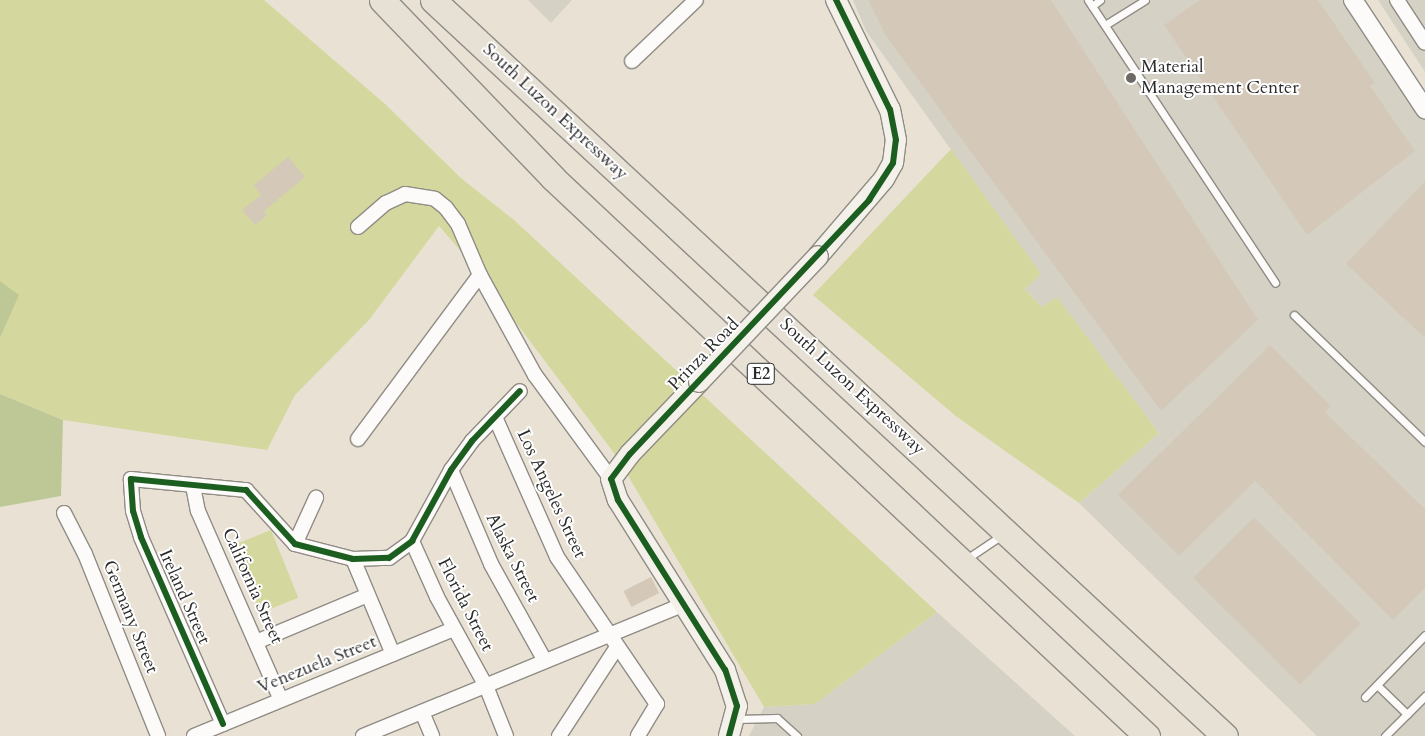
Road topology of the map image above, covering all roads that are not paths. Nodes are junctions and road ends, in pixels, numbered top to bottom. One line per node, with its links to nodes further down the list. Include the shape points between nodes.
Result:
1 (433, 0): 27 (highway, South Luzon Expressway)
2 (696, 0): 12 (street)
3 (836, 0): 23 (main road, Prinza Road, bridge, via 890,110 896,140 893,163 884,179 818,256 630,454)
4 (1100, 0): 9 (lane)
5 (1145, 0): 10 (lane)
6 (1353, 0): 13 (street)
7 (1397, 0): 11 (street)
8 (383, 1): 31 (highway, E2, via 553,178)
9 (1090, 3): 10 (lane)
10 (1105, 26): 16 (lane)
11 (1425, 43)
12 (632, 61)
13 (1425, 109)
14 (358, 226): 15 (street, via 386,203 405,194 435,199 458,224)
15 (480, 275): 20 (street); 23 (street, via 535,375)
16 (1274, 283)
17 (1294, 315): 21 (lane)
18 (520, 391): 19 (street)
19 (495, 417): 22 (street); 35 (street, Los Angeles Street, via 556,557)
20 (358, 439)
21 (1425, 442)
22 (451, 470): 28 (street); 40 (street, Alaska Street, via 491,564)
23 (611, 479): 33 (main road, via 618,500)
24 (193, 486): 29 (street, via 246,490); 37 (street, California Street, via 198,511); 48 (street, Ireland Street, via 132,479 133,511 141,537)
25 (316, 498): 29 (street)
26 (64, 513): 50 (street, Germany Street, via 85,554)
27 (1006, 532): 31 (lane, via 977,554); 59 (highway, South Luzon Expressway)
28 (412, 542): 30 (street, via 389,558); 34 (street, Florida Street)
29 (295, 544): 30 (street)
30 (353, 559): 32 (street)
31 (960, 562): 58 (highway, E2)
32 (368, 595): 37 (street); 39 (street)
33 (682, 605): 35 (street); 49 (main road, via 725,670 737,706)
34 (454, 629): 39 (street, Venezuela Street); 42 (street, Florida Street)
35 (609, 635): 38 (street, Los Angeles Street); 40 (street)
36 (1425, 635): 41 (lane)
37 (256, 642): 45 (street, California Street)
38 (618, 647): 55 (street); 56 (street, Los Angeles Street, via 657,704)
39 (393, 654): 45 (street, Venezuela Street)
40 (545, 661): 42 (street)
41 (1377, 684): 44 (lane); 47 (lane)
42 (486, 686): 46 (street); 54 (street, Florida Street)
43 (1425, 696): 47 (lane)
44 (1365, 698)
45 (281, 700): 48 (street, Venezuela Street)
46 (422, 712): 52 (street); 53 (street)
47 (1407, 714): 60 (lane)
48 (223, 724): 51 (street, Venezuela Street)
49 (732, 727): 57 (lane, via 777,718)
50 (158, 736)
51 (194, 736)
52 (363, 736)
53 (432, 736)
54 (506, 736)
55 (559, 736)
56 (638, 736)
57 (796, 736)
58 (1147, 736)
59 (1225, 736)
60 (1386, 736)

